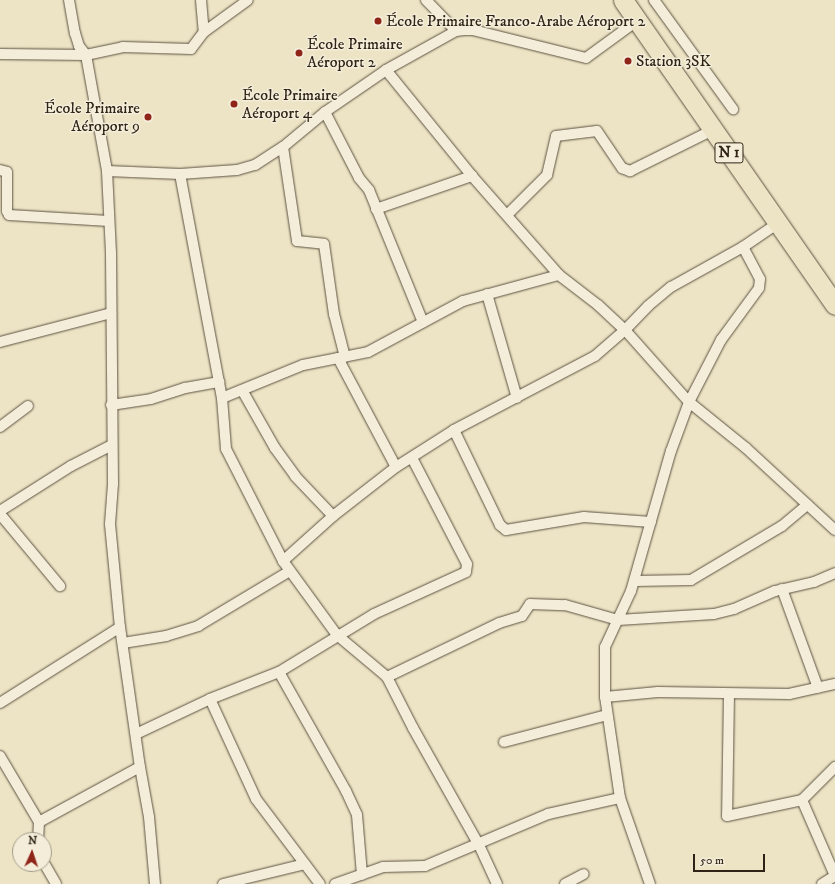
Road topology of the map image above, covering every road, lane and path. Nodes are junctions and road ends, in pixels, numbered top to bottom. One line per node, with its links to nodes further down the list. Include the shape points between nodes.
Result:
1 (69, 0): 11 (street, via 79,46)
2 (201, 0): 9 (street)
3 (248, 0): 9 (street)
4 (426, 0): 8 (street)
5 (623, 0): 7 (highway, N 1)
6 (654, 0): 13 (street)
7 (638, 20): 8 (street, via 586,58 473,30); 15 (highway, N 1)
8 (456, 31): 12 (street)
9 (204, 32): 11 (street, via 191,50 123,48)
10 (0, 54): 11 (street)
11 (86, 55): 18 (street)
12 (386, 70): 14 (street); 20 (street)
13 (733, 109)
14 (325, 112): 16 (street); 21 (street, via 359,178 369,190)
15 (713, 130): 22 (street, via 630,171 622,168 597,131 556,136 547,175); 24 (highway, N 1)
16 (282, 147): 19 (street, via 255,164 237,170); 33 (street, via 297,241 324,244)
17 (0, 170): 23 (street, via 7,172 9,215)
18 (107, 171): 19 (street); 23 (street)
19 (180, 174): 34 (street)
20 (472, 176): 21 (street); 22 (street)
21 (376, 209): 30 (street)
22 (507, 214): 26 (street)
23 (109, 220): 29 (street)
24 (778, 224): 25 (street); 28 (highway, N 1)
25 (743, 247): 31 (street, via 671,287); 38 (street, via 760,279 758,288 721,340)
26 (559, 275): 27 (street); 31 (street)
27 (487, 294): 30 (street, via 457,304); 37 (street)
28 (835, 305)
29 (111, 313): 32 (street); 39 (street)
30 (423, 322): 33 (street, via 383,345)
31 (625, 330): 37 (street, via 595,356); 38 (street)
32 (0, 342)
33 (341, 357): 35 (street, via 282,372); 45 (street)
34 (219, 382): 36 (street); 39 (street, via 185,388 151,399)
35 (242, 390): 36 (street); 47 (street, via 291,471)
36 (222, 398): 51 (street, via 226,449)
37 (517, 398): 42 (street)
38 (689, 402): 46 (street, via 746,448); 49 (street, via 671,451)
39 (111, 405): 43 (street)
40 (28, 406): 41 (street)
41 (0, 427)
42 (454, 430): 44 (street); 49 (street, via 500,525 506,530 584,517)
43 (112, 445): 48 (street, via 85,458); 58 (street, via 110,524)
44 (412, 458): 45 (street); 59 (street, via 468,569)
45 (396, 468): 47 (street)
46 (807, 505): 50 (street); 54 (street, via 782,526 691,580)
47 (333, 516): 51 (street)
48 (2, 518): 55 (street)
49 (651, 522): 54 (street)
50 (835, 530)
51 (283, 560): 52 (street)
52 (290, 571): 59 (street); 60 (street, via 198,626 166,636)
53 (835, 573): 56 (street, via 814,582)
54 (635, 581): 57 (street)
55 (60, 586)
56 (782, 589): 57 (street, via 724,612); 64 (street)
57 (618, 620): 62 (street, via 565,605 530,604 522,616 499,623); 66 (street, via 605,647)
58 (120, 627): 60 (street); 68 (street)
59 (337, 635): 61 (street); 62 (street)
60 (123, 643): 70 (street)
61 (279, 672): 67 (street); 83 (street, via 357,815)
62 (387, 677): 79 (street, via 412,728)
63 (835, 684): 64 (street)
64 (818, 688): 65 (street, via 789,694)
65 (729, 694): 66 (street, via 658,692); 76 (street, via 727,816)
66 (605, 697): 69 (street)
67 (210, 700): 70 (street); 80 (street, via 256,799)
68 (0, 703)
69 (607, 715): 71 (street); 75 (street)
70 (136, 734): 73 (street)
71 (504, 742)
72 (0, 756): 77 (street)
73 (140, 767): 77 (street); 86 (street, via 149,817)
74 (835, 767): 76 (street)
75 (620, 798): 79 (street, via 548,814); 92 (street)
76 (802, 800): 84 (street)
77 (39, 822): 78 (street)
78 (38, 832)
79 (479, 845): 83 (street, via 425,866 391,866); 90 (street)
80 (305, 864): 87 (street); 88 (street)
81 (49, 872): 85 (street)
82 (584, 874): 91 (street)
83 (362, 875): 89 (street)
84 (835, 876): 93 (street)
85 (56, 884)
86 (155, 884)
87 (223, 884)
88 (320, 884)
89 (335, 884)
90 (497, 884)
91 (565, 884)
92 (650, 884)
93 (822, 884)

